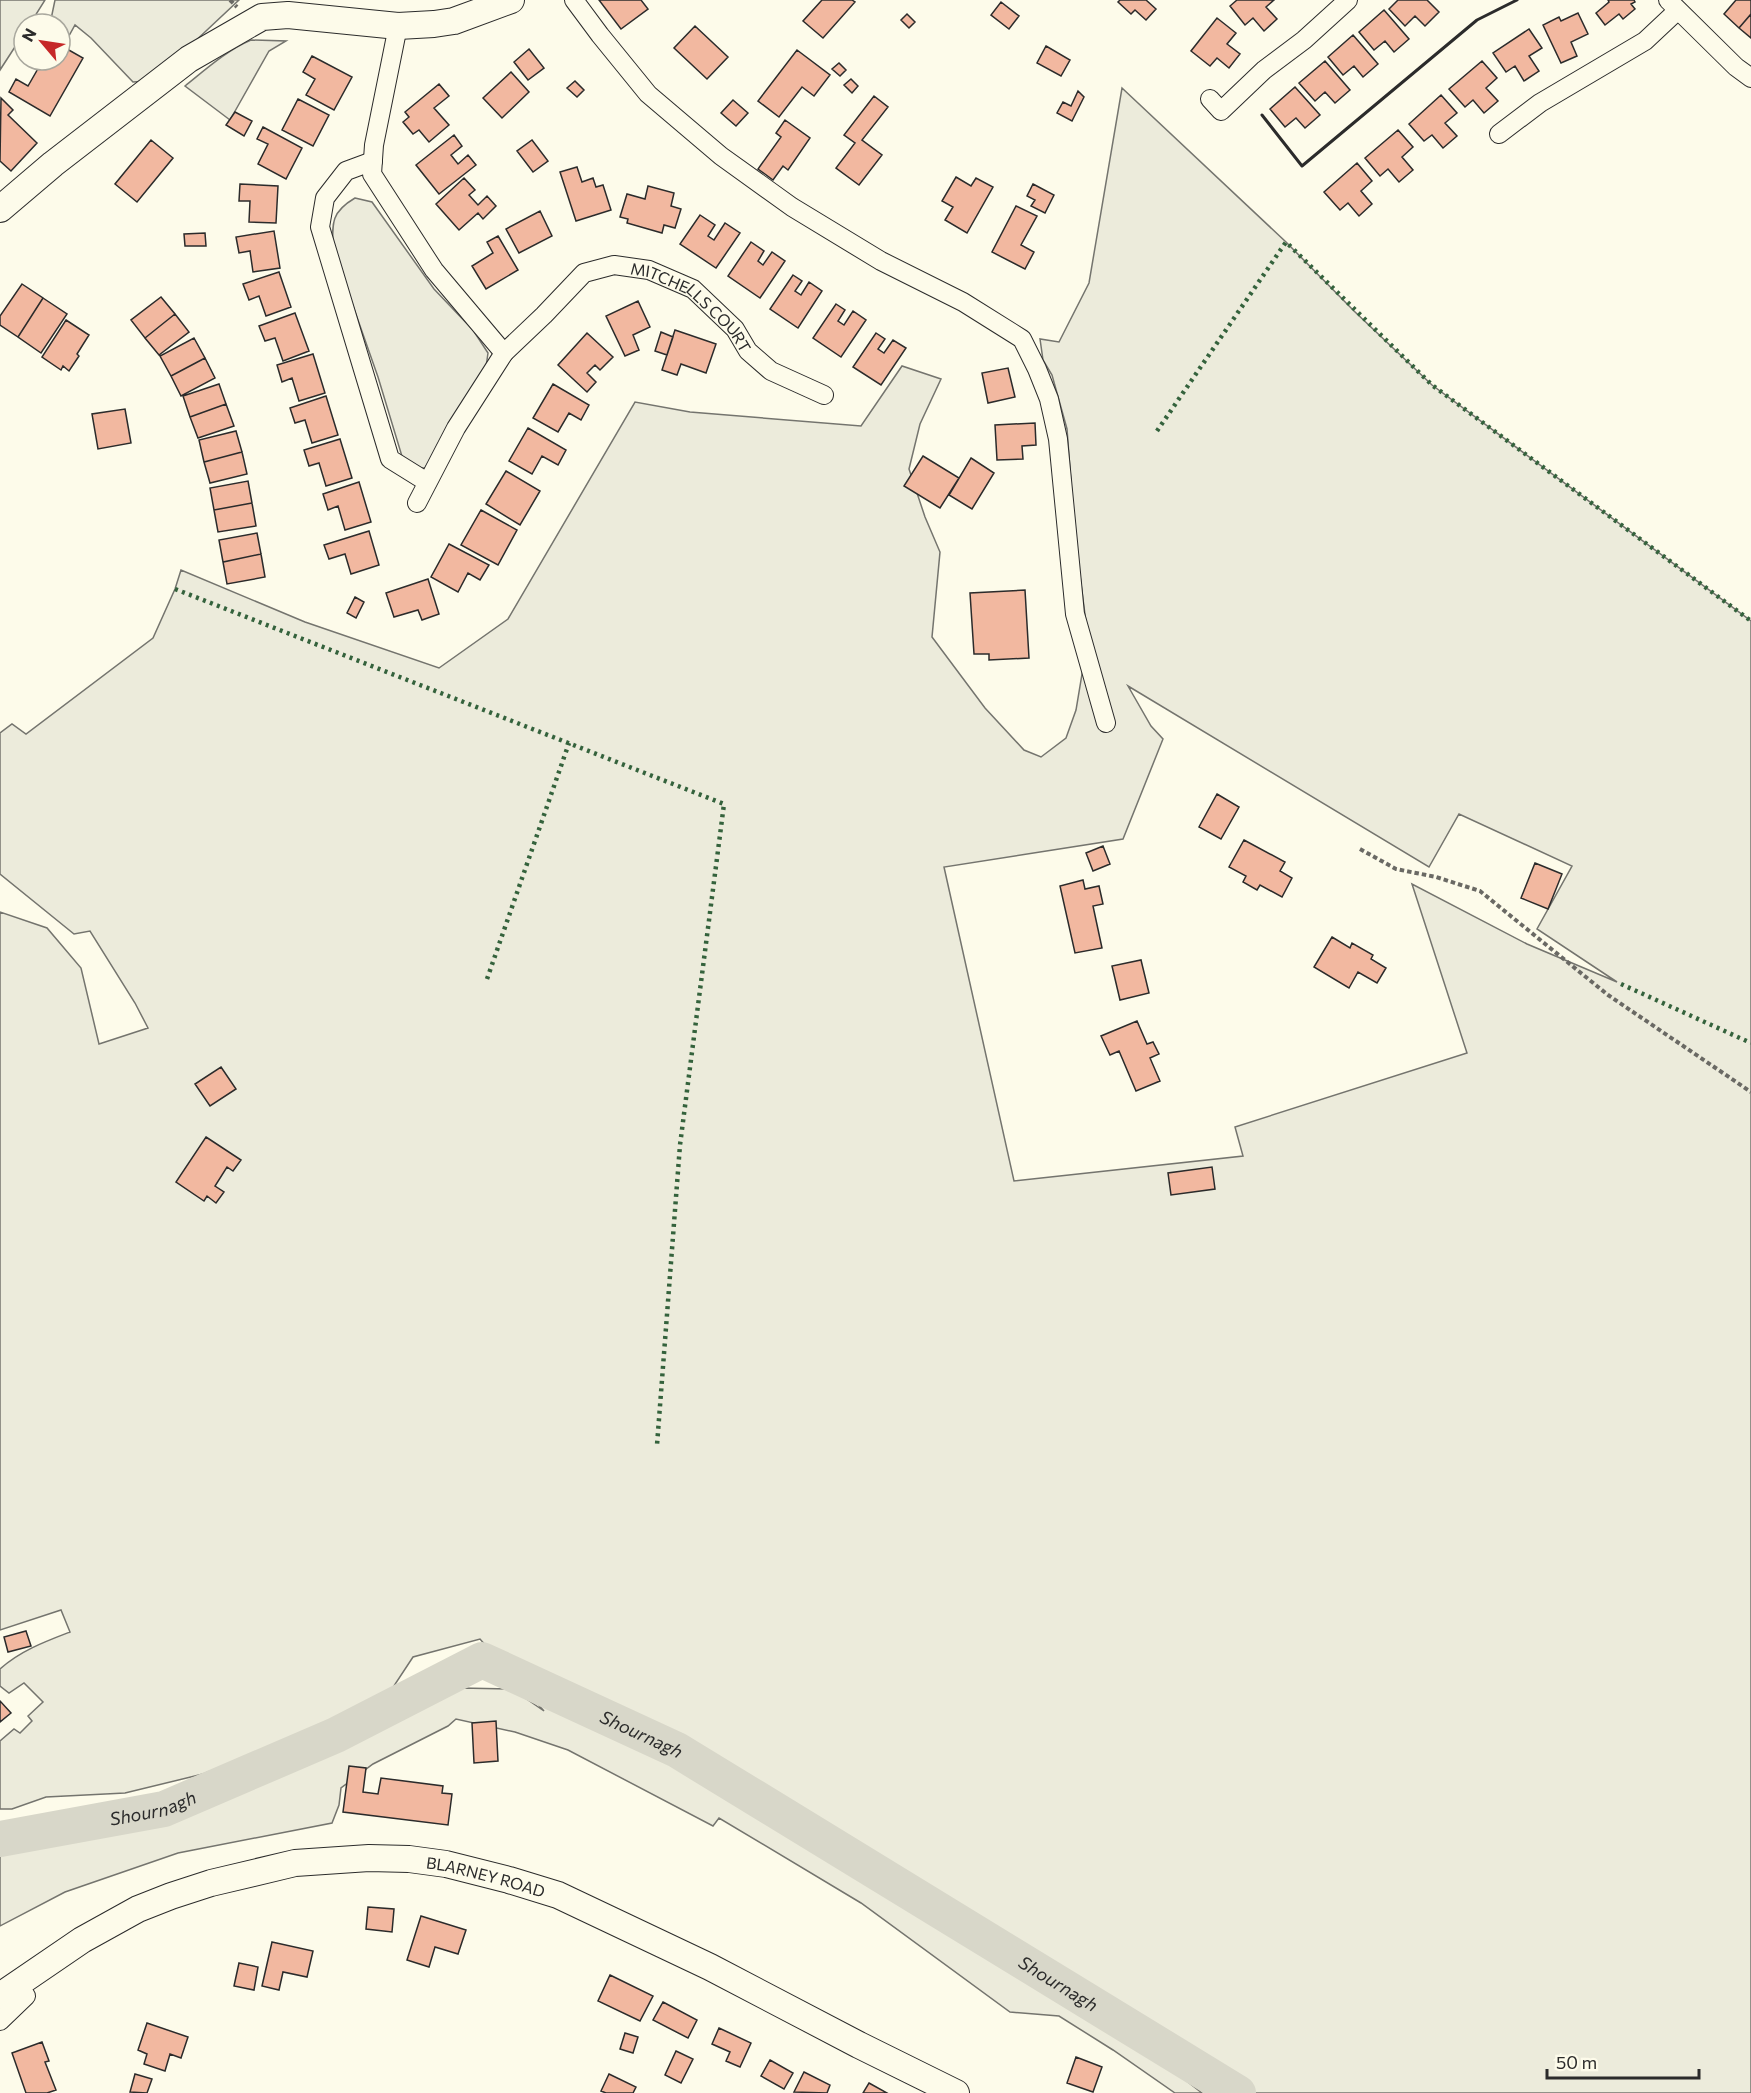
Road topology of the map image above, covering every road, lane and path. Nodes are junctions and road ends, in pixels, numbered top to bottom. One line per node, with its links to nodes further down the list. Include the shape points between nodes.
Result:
1 (511, 0): 5 (main road, via 454,21)
2 (574, 0): 15 (street, via 648,94 721,156 792,207 1022,339 1049,399 1058,439 1075,614)
3 (1348, 0): 7 (street, via 1221,111)
4 (1672, 5): 6 (street); 8 (street, via 1645,41 1540,103)
5 (398, 26): 9 (street); 10 (main road, via 288,15 262,17 189,59)
6 (1751, 78)
7 (1210, 99)
8 (1499, 134)
9 (373, 161): 11 (street, via 372,174 434,270); 13 (street, via 346,171 325,198 320,227 390,459)
10 (0, 209)
11 (504, 353): 12 (street, MITCHELLS COURT, via 584,273 614,265 649,270 693,289 771,371); 13 (street, MITCHELLS COURT)
12 (824, 395)
13 (427, 482): 14 (street, MITCHELLS COURT)
14 (417, 503)
15 (1106, 723)
16 (1360, 849): 17 (path, via 1396,869 1480,891 1608,995)
17 (1751, 1092)
18 (9, 1990): 19 (street, via 26,1996); 20 (main road, BLARNEY ROAD, via 82,1940 138,1909 211,1883 294,1863 409,1859 446,1864 558,1895 710,1966)
19 (0, 2021)
20 (956, 2093)

